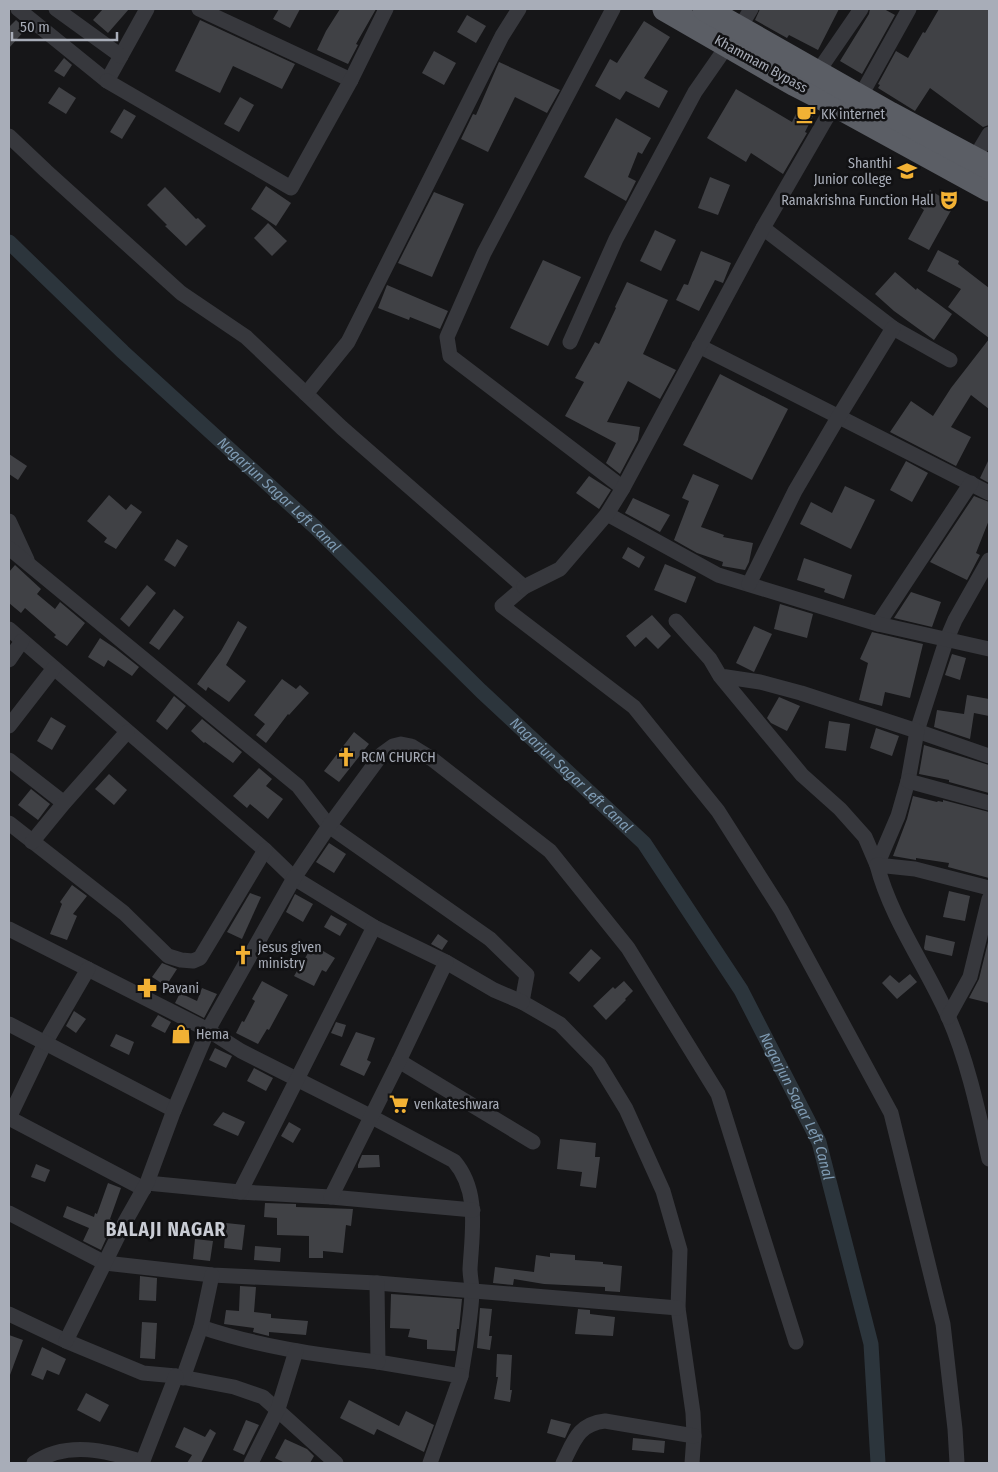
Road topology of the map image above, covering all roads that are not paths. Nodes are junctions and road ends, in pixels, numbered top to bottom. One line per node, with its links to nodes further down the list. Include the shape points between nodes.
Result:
1 (18, 9): 16 (street)
2 (56, 9): 13 (street)
3 (147, 9): 13 (street)
4 (199, 9): 15 (street)
5 (386, 9): 15 (street)
6 (519, 9): 27 (street, via 502,36 348,342)
7 (613, 9): 30 (street, via 484,253 447,337 450,356)
8 (665, 9): 12 (highway, Khammam Bypass)
9 (705, 9): 12 (highway, Khammam Bypass)
10 (861, 9): 14 (street)
11 (909, 9): 17 (street)
12 (739, 28): 14 (highway, Khammam Bypass); 17 (highway, Khammam Bypass, via 795,84); 24 (street, via 695,92 616,239)
13 (121, 56): 16 (street)
14 (818, 73): 17 (highway, Khammam Bypass)
15 (351, 80): 16 (street, via 291,188)
16 (107, 81)
17 (846, 96): 20 (highway, Khammam Bypass); 21 (highway, Khammam Bypass); 22 (street)
18 (989, 134): 20 (street)
19 (9, 136): 27 (street, via 181,293 246,337)
20 (981, 163)
21 (989, 190)
22 (763, 228): 23 (street); 25 (street)
23 (893, 328): 26 (street); 28 (street)
24 (570, 342)
25 (699, 346): 28 (street); 30 (street)
26 (950, 360)
27 (306, 394): 38 (street)
28 (839, 416): 29 (street); 37 (street, via 795,491)
29 (970, 483): 31 (street); 40 (street)
30 (624, 488): 32 (street)
31 (989, 493)
32 (606, 514): 37 (street, via 718,575); 38 (street, via 560,569)
33 (9, 521): 36 (street)
34 (9, 548): 36 (street)
35 (989, 560): 43 (street)
36 (30, 565): 56 (street, via 298,786)
37 (749, 584): 40 (street)
38 (524, 587): 106 (street, via 502,606 634,707 718,811 782,910 891,1113 943,1324)
39 (676, 621): 47 (street, via 710,658)
40 (878, 624): 43 (street)
41 (9, 629): 42 (street)
42 (22, 641): 45 (street); 46 (street)
43 (946, 641): 44 (street); 49 (street)
44 (989, 649)
45 (9, 660)
46 (54, 668): 48 (street); 50 (street)
47 (720, 676): 49 (street, via 801,693); 60 (street, via 802,776 840,809 865,837)
48 (9, 726)
49 (917, 731): 51 (street); 53 (street)
50 (128, 732): 54 (street); 59 (street)
51 (989, 756)
52 (9, 760): 54 (street)
53 (908, 780): 55 (street); 60 (street, via 898,816)
54 (64, 802): 58 (street)
55 (989, 803)
56 (329, 826): 61 (street); 68 (street, via 490,939 527,975); 92 (street, via 382,754 401,744 411,746 432,759 550,851 628,948 718,1094)
57 (11, 827): 58 (street)
58 (32, 842): 59 (street, via 124,912 168,956 193,961 200,958)
59 (265, 850): 61 (street)
60 (877, 865): 62 (street, via 915,869); 69 (street, via 883,889)
61 (294, 878): 64 (street); 71 (street)
62 (989, 888)
63 (989, 899): 69 (street, via 970,977)
64 (374, 927): 66 (street); 74 (street)
65 (9, 929): 67 (street)
66 (446, 962): 68 (street); 73 (street)
67 (88, 969): 71 (street); 72 (street)
68 (522, 1002): 88 (street, via 566,1030 598,1063 626,1109 663,1192 680,1250)
69 (948, 1017): 78 (street, via 971,1078)
70 (9, 1024): 72 (street)
71 (208, 1030): 74 (street, via 241,1051); 75 (street)
72 (45, 1043): 75 (street); 79 (street, via 9,1118)
73 (399, 1061): 76 (street); 77 (street)
74 (297, 1078): 76 (street); 80 (street)
75 (174, 1110): 79 (street)
76 (370, 1116): 81 (street); 82 (street, via 454,1161 469,1188)
77 (533, 1142)
78 (989, 1159)
79 (145, 1186): 80 (street); 84 (street)
80 (240, 1192): 81 (street)
81 (331, 1197): 82 (street)
82 (473, 1210): 87 (street)
83 (9, 1213): 84 (street)
84 (105, 1263): 85 (street); 91 (street)
85 (212, 1275): 86 (street); 90 (street)
86 (377, 1283): 87 (street); 94 (street)
87 (472, 1291): 88 (street); 95 (street)
88 (678, 1308): 98 (street)
89 (9, 1314): 91 (street)
90 (201, 1327): 93 (street, via 237,1339); 96 (street)
91 (66, 1341): 96 (street, via 143,1373)
92 (796, 1342)
93 (296, 1351): 94 (street); 97 (street)
94 (378, 1362): 95 (street)
95 (462, 1376): 103 (street)
96 (180, 1377): 97 (street, via 247,1390); 99 (street)
97 (278, 1409): 101 (street); 102 (street)
98 (694, 1436): 104 (street, via 605,1421 593,1423 576,1438); 105 (street)
99 (143, 1462): 100 (street, via 114,1453 66,1450 44,1456)
100 (34, 1463)
101 (251, 1463)
102 (336, 1463)
103 (430, 1463)
104 (563, 1463)
105 (692, 1463)
106 (957, 1463)

